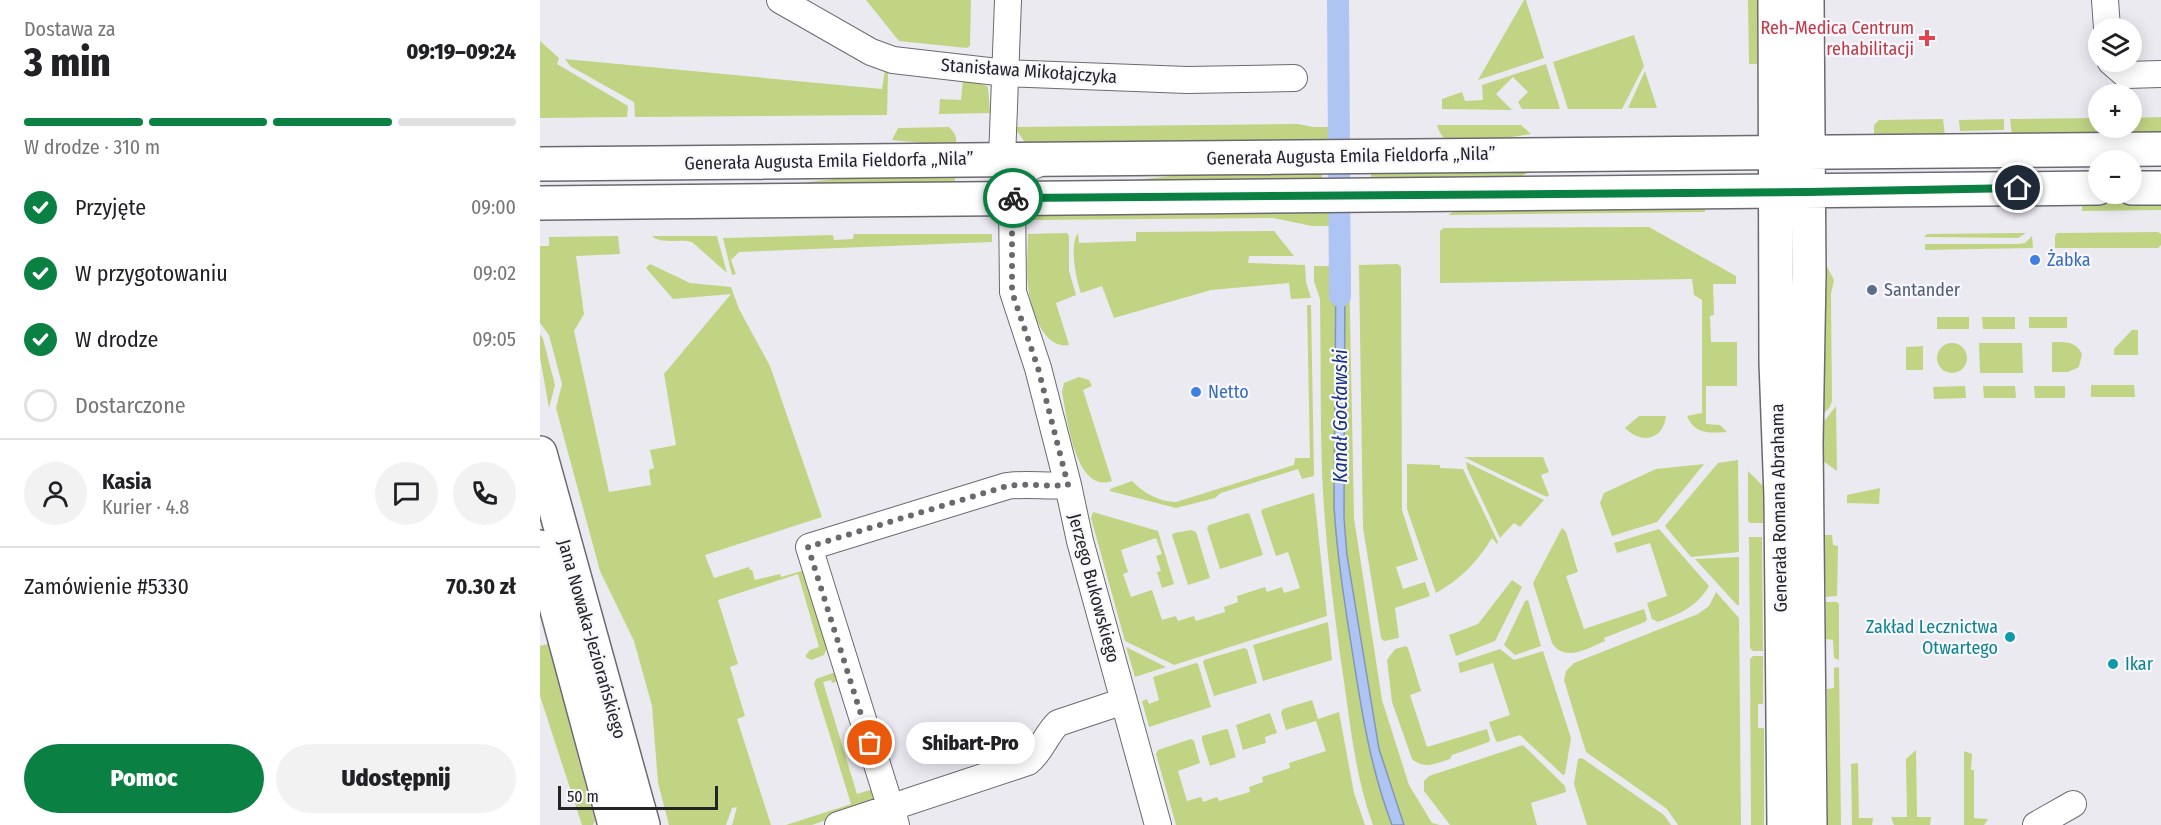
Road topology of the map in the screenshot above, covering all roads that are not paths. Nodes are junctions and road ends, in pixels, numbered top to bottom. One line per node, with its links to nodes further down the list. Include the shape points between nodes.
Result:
1 (780, 0): 8 (street, Stanisława Mikołajczyka, via 871,52 893,60)
2 (1008, 0): 8 (street)
3 (1775, 0): 12 (street, Generała Romana Abrahama)
4 (1806, 0): 13 (street, Generała Romana Abrahama)
5 (2105, 0): 6 (street)
6 (2106, 18)
7 (2123, 72): 9 (street)
8 (1006, 73): 10 (street, Stanisława Mikołajczyka, via 1187,80); 15 (street)
9 (2161, 74)
10 (1294, 78)
11 (2161, 149): 13 (street, Generała Augusta Emila Fieldorfa „Nila”)
12 (1775, 152): 13 (street, Generała Augusta Emila Fieldorfa „Nila”); 14 (street, Generała Augusta Emila Fieldorfa „Nila”); 20 (street, Generała Romana Abrahama)
13 (1809, 152): 21 (street, Generała Romana Abrahama)
14 (1049, 158): 15 (street, Generała Augusta Emila Fieldorfa „Nila”); 22 (street, Jerzego Bukowskiego, via 1021,173)
15 (1002, 159): 16 (street, Generała Augusta Emila Fieldorfa „Nila”)
16 (540, 164)
17 (2088, 188): 21 (street)
18 (2142, 188): 19 (street)
19 (2161, 188)
20 (1775, 192): 21 (street); 22 (street); 34 (street, Generała Romana Abrahama)
21 (1808, 192): 35 (street, Generała Romana Abrahama)
22 (1012, 198): 23 (street); 25 (street, Jerzego Bukowskiego, via 1012,292 1038,368)
23 (540, 203)
24 (540, 453): 31 (street, Jana Nowaka-Jeziorańskiego)
25 (1068, 485): 27 (street, Jerzego Bukowskiego); 29 (street, via 1007,486 808,547)
26 (540, 547): 30 (street, Jana Nowaka-Jeziorańskiego)
27 (1124, 701): 29 (street, via 1058,723 1038,754 1028,762); 33 (street, Jerzego Bukowskiego)
28 (2073, 804): 36 (street)
29 (893, 816): 32 (street)
30 (615, 825)
31 (643, 825)
32 (838, 825)
33 (1158, 825)
34 (1784, 825)
35 (1810, 825)
36 (2036, 825)

